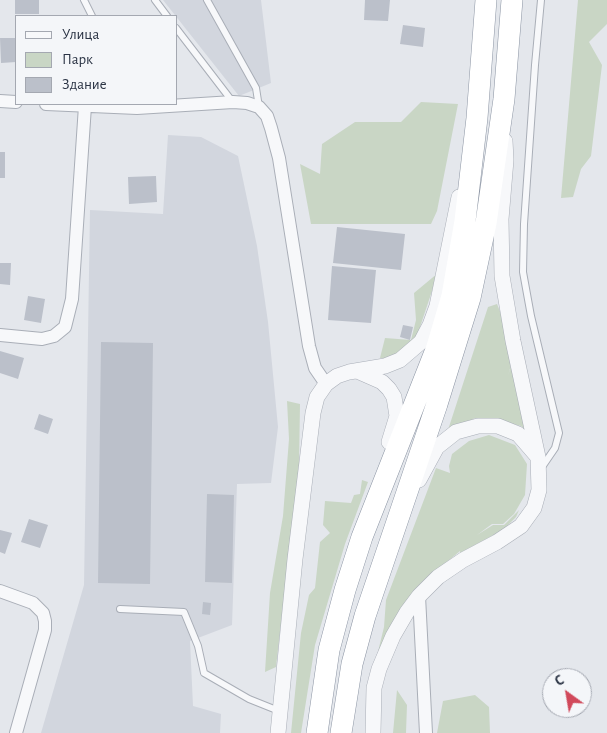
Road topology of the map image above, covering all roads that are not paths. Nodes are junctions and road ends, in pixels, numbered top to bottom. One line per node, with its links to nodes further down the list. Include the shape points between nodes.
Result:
1 (84, 0): 7 (lane)
2 (155, 0): 8 (lane)
3 (207, 0): 19 (lane, via 256,88)
4 (486, 0): 20 (highway)
5 (512, 0): 10 (highway)
6 (541, 0): 24 (lane, via 523,272 559,433 555,448)
7 (92, 15)
8 (166, 15)
9 (178, 31): 13 (lane)
10 (504, 98): 24 (street, via 506,160 501,219 502,276); 25 (highway, via 486,224 470,298)
11 (0, 101): 12 (street)
12 (15, 102)
13 (233, 102): 14 (street); 19 (street)
14 (178, 104)
15 (66, 105): 17 (street)
16 (160, 105): 18 (street)
17 (85, 106): 18 (street); 21 (street, via 72,299 65,327 54,336 42,339)
18 (135, 106)
19 (259, 107): 23 (street, via 267,116 279,158 309,346 315,368)
20 (477, 118): 22 (street, via 437,306 430,325 421,342 400,360); 26 (highway, via 452,296 437,347)
21 (0, 335)
22 (357, 371): 23 (street, via 338,376); 26 (street, via 382,382 389,389 397,416)
23 (326, 384): 30 (street, via 317,397 313,413)
24 (538, 464): 25 (street, via 518,434 498,426 478,426 456,432 437,447); 28 (street, via 539,490 534,508 521,526 438,577)
25 (398, 520): 34 (highway, via 354,654)
26 (362, 538): 33 (highway, via 329,650)
27 (0, 591): 31 (street, via 33,603 43,613 46,630)
28 (419, 596): 35 (street, via 393,636 379,669 374,688); 36 (street)
29 (120, 609): 30 (lane, via 184,612 198,646 204,673 249,699)
30 (279, 711): 32 (street)
31 (16, 733)
32 (278, 733)
33 (317, 733)
34 (341, 733)
35 (373, 733)
36 (426, 733)

